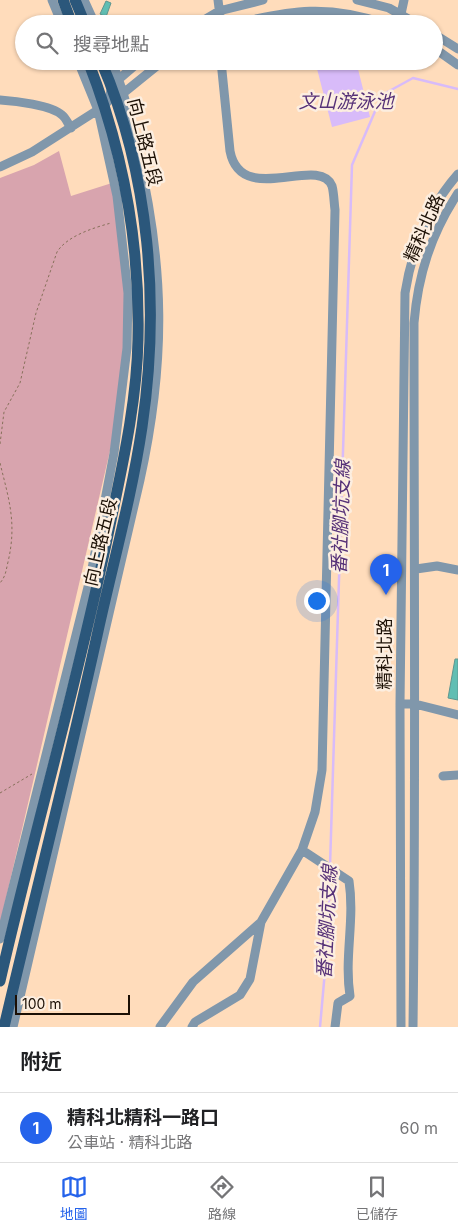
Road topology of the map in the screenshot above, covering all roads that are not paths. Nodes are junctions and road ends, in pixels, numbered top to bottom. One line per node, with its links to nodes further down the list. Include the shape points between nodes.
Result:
1 (52, 0): 11 (street)
2 (63, 0): 12 (main road)
3 (75, 0): 13 (main road)
4 (84, 0): 14 (street)
5 (218, 0): 9 (street)
6 (263, 0): 9 (street)
7 (357, 0): 10 (street)
8 (404, 0): 10 (street)
9 (219, 11): 15 (street); 16 (street)
10 (401, 14)
11 (58, 15)
12 (69, 15)
13 (81, 15)
14 (91, 15)
15 (212, 15)
16 (220, 15)
17 (277, 15): 18 (street, via 321,10)
18 (357, 15)
19 (443, 39): 20 (street)
20 (458, 48)
21 (443, 54): 22 (street)
22 (458, 65)
23 (85, 70): 32 (street, 向上路五段)
24 (93, 70): 32 (main road, 向上路五段)
25 (107, 70): 30 (main road, 向上路五段)
26 (113, 70): 30 (street, 向上路五段)
27 (130, 70): 30 (street)
28 (151, 70): 32 (street)
29 (222, 70): 44 (street, via 231,159 238,170 248,177 325,178 332,185 335,210 322,770 315,812)
30 (116, 82): 32 (main road, 向上路五段)
31 (0, 100): 33 (street, via 50,109 63,115)
32 (110, 102): 33 (street); 46 (street, 向上路五段, via 128,292 122,397 90,579); 47 (main road, 向上路五段, via 132,220 136,263 138,340 132,406 99,580); 48 (main road, 向上路五段, via 139,186 148,256 151,328 142,426 86,686); 49 (street, 向上路五段, via 148,193 160,308 153,413)
33 (71, 128): 34 (street, via 32,152)
34 (0, 166)
35 (458, 174): 39 (street, 精科北路, via 425,225 409,268 405,293)
36 (458, 193): 37 (street, 精科北路, via 423,262 416,293)
37 (416, 569): 38 (street, via 437,566); 40 (street, 精科北路)
38 (458, 570)
39 (400, 704): 40 (street); 53 (street, 精科北路)
40 (415, 704): 41 (street); 54 (street, 精科北路)
41 (458, 715)
42 (458, 775): 43 (street)
43 (442, 776)
44 (302, 850): 45 (street); 52 (street, via 350,881 347,974 350,996 338,1003)
45 (262, 922): 50 (street, via 193,982); 51 (street, via 250,980 240,995)
46 (0, 939)
47 (0, 981)
48 (4, 1027)
49 (13, 1027)
50 (160, 1027)
51 (192, 1027)
52 (335, 1027)
53 (401, 1027)
54 (413, 1027)

